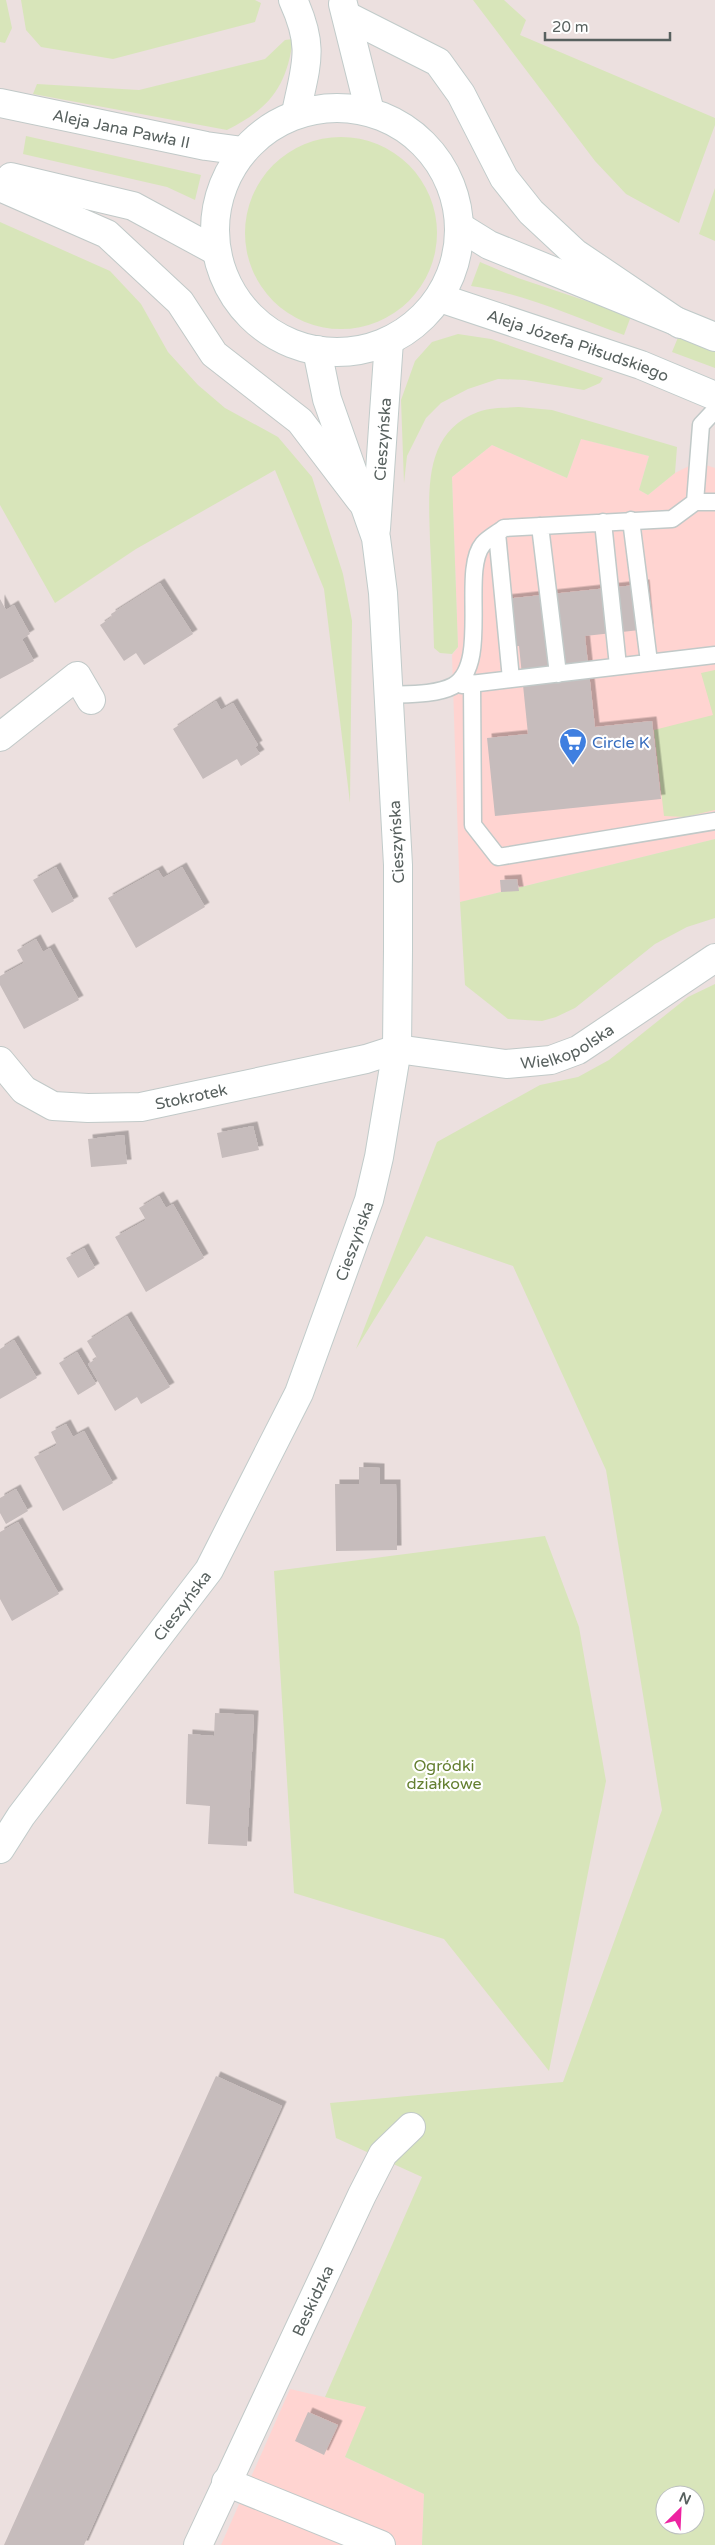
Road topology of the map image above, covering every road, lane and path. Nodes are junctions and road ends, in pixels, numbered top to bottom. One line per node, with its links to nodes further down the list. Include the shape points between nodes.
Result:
1 (293, 0): 5 (main road, via 307,35 308,54)
2 (344, 8): 4 (main road); 12 (main road, via 438,62 461,94 504,178 531,212 575,254)
3 (0, 103): 6 (main road, Aleja Jana Pawła II)
4 (370, 112): 5 (main road, via 331,108); 9 (main road, via 406,128 434,154 453,188)
5 (296, 113): 6 (main road, via 266,129)
6 (243, 151): 10 (main road, via 226,178 217,207)
7 (0, 175): 10 (main road, via 133,206)
8 (0, 187): 20 (main road, via 107,234 180,302 214,354 300,421)
9 (460, 227): 11 (main road, via 456,264); 12 (main road, via 489,245)
10 (216, 250): 15 (main road, via 222,271 236,297 256,321 286,340)
11 (440, 298): 14 (main road, via 418,322); 16 (main road, Aleja Józefa Piłsudskiego, via 641,364)
12 (680, 324): 13 (main road)
13 (715, 337)
14 (390, 341): 15 (main road, via 354,351); 25 (main road, Cieszyńska)
15 (317, 350): 20 (main road, Cieszyńska, via 327,399)
16 (715, 396)
17 (715, 410): 18 (lane, via 701,425)
18 (696, 502): 19 (lane); 21 (lane, via 672,518)
19 (715, 502)
20 (362, 504): 25 (main road, Cieszyńska)
21 (631, 520): 22 (lane); 27 (lane)
22 (603, 522): 23 (lane); 28 (lane)
23 (540, 526): 24 (lane, via 504,528); 29 (lane)
24 (497, 534): 30 (lane); 32 (lane, via 482,544 476,562 471,655 467,672)
25 (376, 538): 33 (main road, Cieszyńska, via 383,593)
26 (715, 655): 27 (lane)
27 (649, 662): 28 (lane)
28 (618, 666): 29 (lane)
29 (558, 674): 30 (lane)
30 (511, 678): 31 (lane)
31 (472, 684): 32 (lane); 36 (lane, via 473,825 498,857)
32 (453, 686): 33 (lane, via 424,693)
33 (388, 695): 38 (main road, Cieszyńska, via 398,865)
34 (91, 700): 35 (main road, via 76,676)
35 (0, 737)
36 (715, 821)
37 (715, 958): 38 (main road, Wielkopolska, via 578,1050 551,1060 506,1064)
38 (397, 1049): 39 (main road, Stokrotek, via 366,1059 141,1107 53,1106 24,1090); 40 (main road, Cieszyńska, via 380,1157 369,1200 299,1393 209,1570 20,1816)
39 (0, 1061)
40 (0, 1849)
41 (411, 2127): 42 (main road, Beskidzka, via 383,2154)
42 (226, 2482): 43 (main road, Beskidzka); 44 (main road)
43 (198, 2545)
44 (381, 2545)

